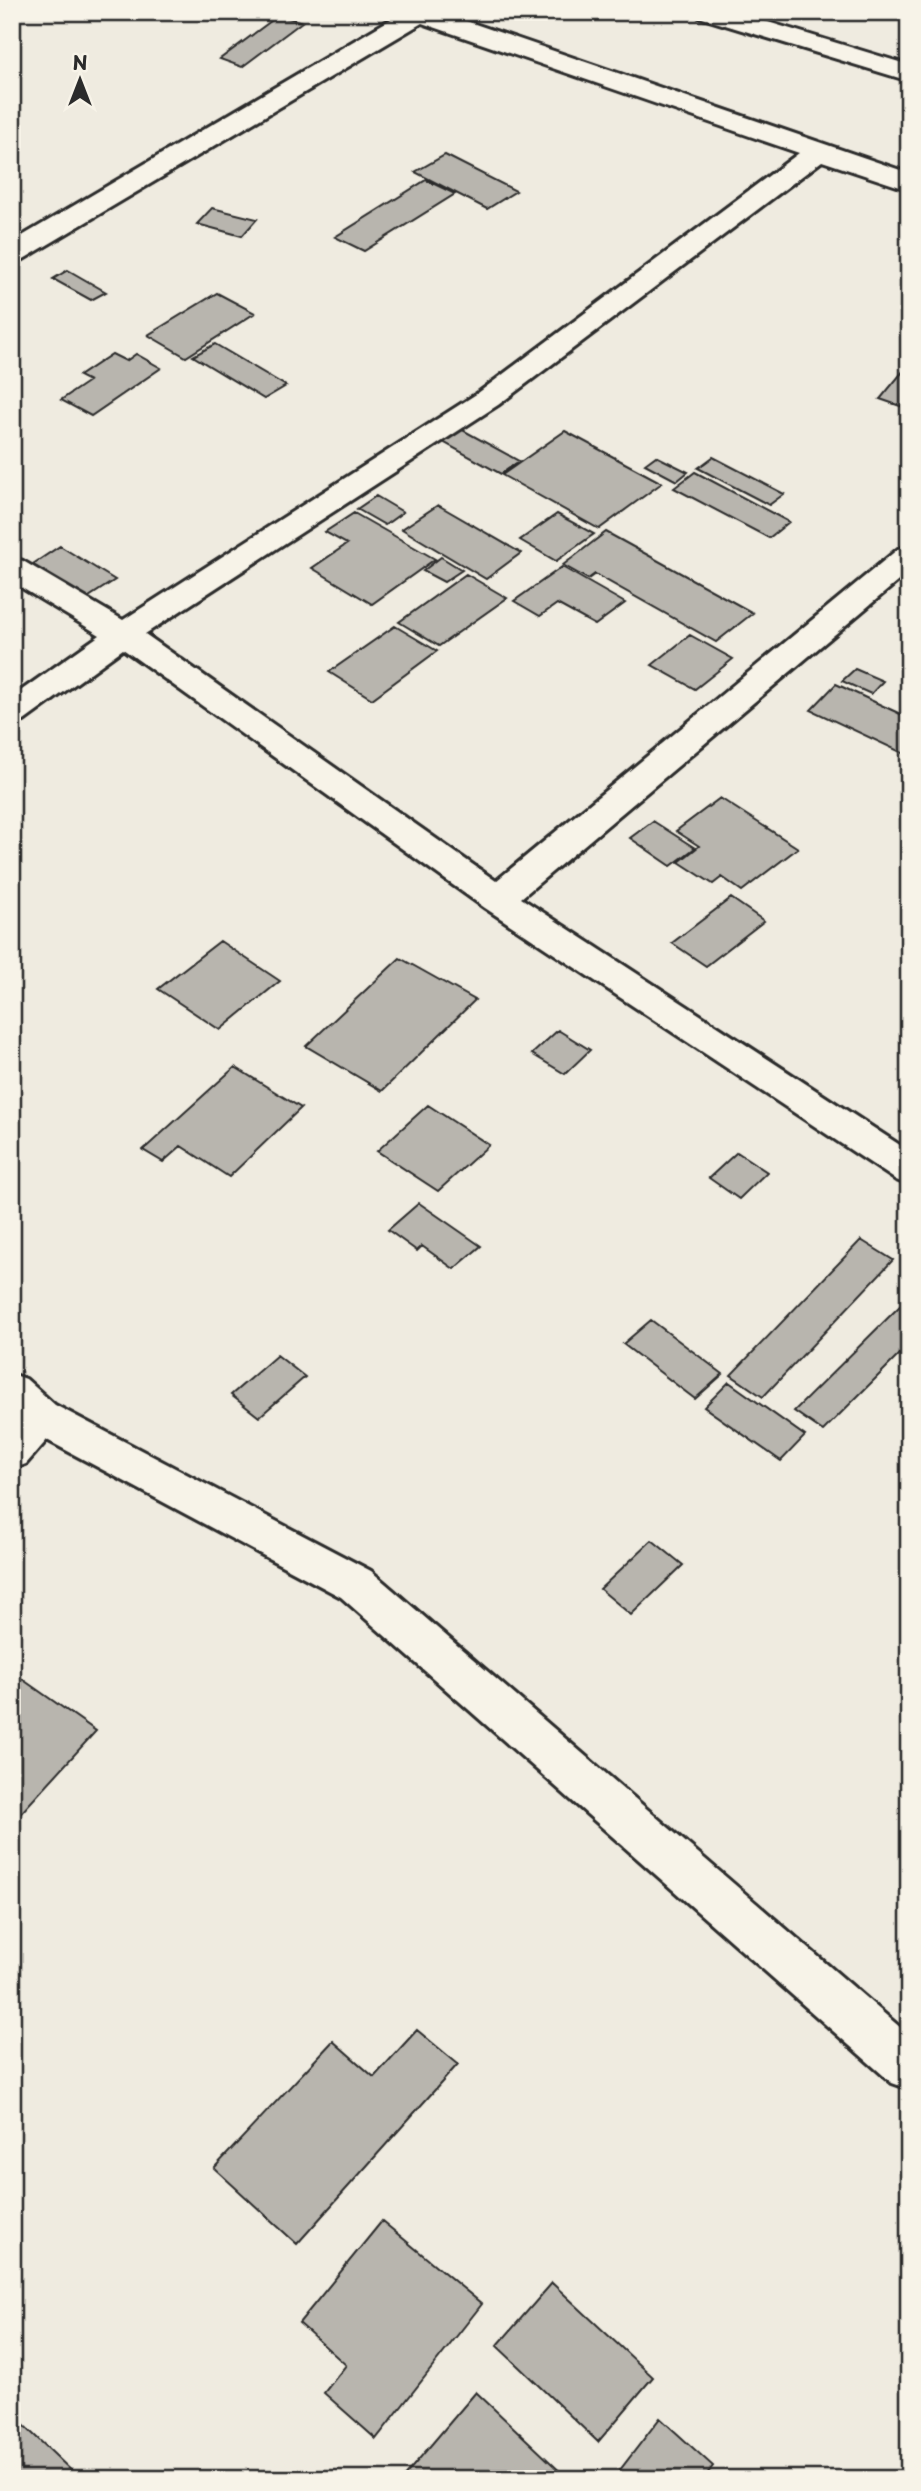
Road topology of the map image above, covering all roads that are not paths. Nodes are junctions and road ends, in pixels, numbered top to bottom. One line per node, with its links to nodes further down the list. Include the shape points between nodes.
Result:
1 (708, 12): 3 (street)
2 (418, 13): 4 (street); 6 (street)
3 (909, 73)
4 (817, 152): 5 (street); 9 (street, via 488,399)
5 (909, 182)
6 (12, 254)
7 (909, 556): 11 (street)
8 (12, 568): 9 (street)
9 (123, 634): 10 (street); 11 (street)
10 (12, 713)
11 (497, 900): 12 (street)
12 (909, 1170)
13 (27, 1404): 14 (street); 15 (street, via 356,1584)
14 (12, 1452)
15 (909, 2066)

